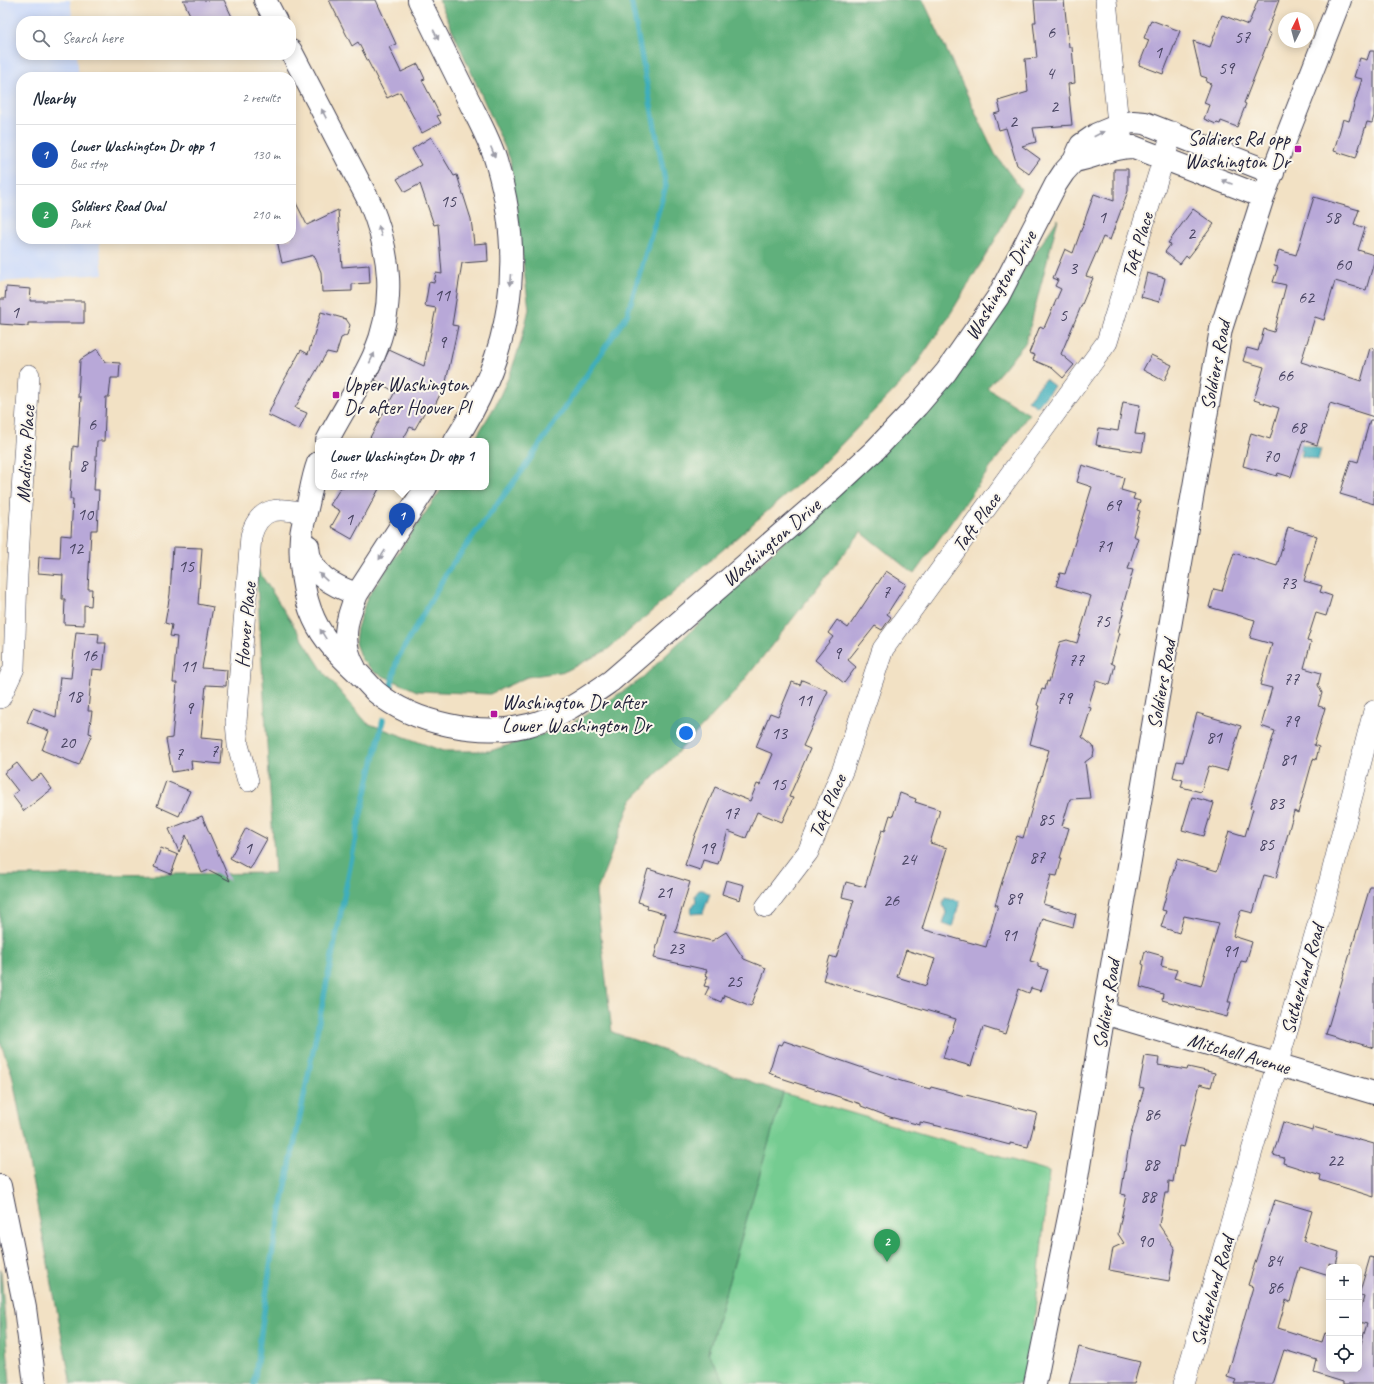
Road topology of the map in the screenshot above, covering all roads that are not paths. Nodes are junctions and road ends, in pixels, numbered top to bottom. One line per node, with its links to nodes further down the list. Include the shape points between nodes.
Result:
1 (265, 0): 5 (street)
2 (419, 0): 16 (street, one-way to 16, via 496,160 511,240 512,273 501,344 476,405)
3 (1106, 0): 7 (street)
4 (1340, 0): 12 (street, Soldiers Road)
5 (273, 16)
6 (296, 60): 15 (street, one-way to 6, via 374,355 387,305 389,274 380,229 370,203)
7 (1119, 125): 8 (street, Washington Drive, via 1145,123); 9 (street); 11 (street, Washington Drive, one-way to 7, via 1080,145 1097,134)
8 (1173, 132): 10 (street, Taft Place); 12 (street, Washington Drive)
9 (1123, 146): 10 (street); 11 (street)
10 (1164, 157): 13 (street, one-way to 10); 25 (street, Taft Place, via 1107,342 883,649 843,769 808,852)
11 (1074, 161): 21 (street, Washington Drive, via 1056,184 998,297 946,372 917,406 875,450 833,488 611,681 588,698 556,716 528,725 481,729 443,724 416,716 377,692)
12 (1273, 173): 13 (street, Soldiers Road)
13 (1263, 197): 26 (street, Soldiers Road, via 1228,300 1215,358)
14 (29, 376): 22 (street, Madison Place, via 14,668)
15 (329, 438)
16 (457, 438)
17 (315, 470): 19 (street)
18 (424, 490): 20 (street, one-way to 20)
19 (306, 513): 20 (street, one-way to 19, via 326,580 312,563 308,549); 21 (street, Washington Drive, one-way to 19, via 332,647 314,619 306,596 301,554 301,535); 24 (street, Hoover Place, via 287,510 266,512 260,516 251,536 236,722 238,745)
20 (357, 594): 21 (street, via 349,612 345,639 350,658)
21 (358, 673)
22 (0, 698)
23 (1374, 711): 27 (street, Sutherland Road, via 1322,911)
24 (248, 781)
25 (766, 907)
26 (1104, 1013): 27 (street, Mitchell Avenue); 31 (street, Soldiers Road, via 1077,1178)
27 (1277, 1065): 28 (street, Mitchell Avenue); 32 (street, Sutherland Road)
28 (1374, 1093)
29 (0, 1186): 30 (street, via 25,1308)
30 (35, 1384)
31 (1035, 1384)
32 (1184, 1384)

